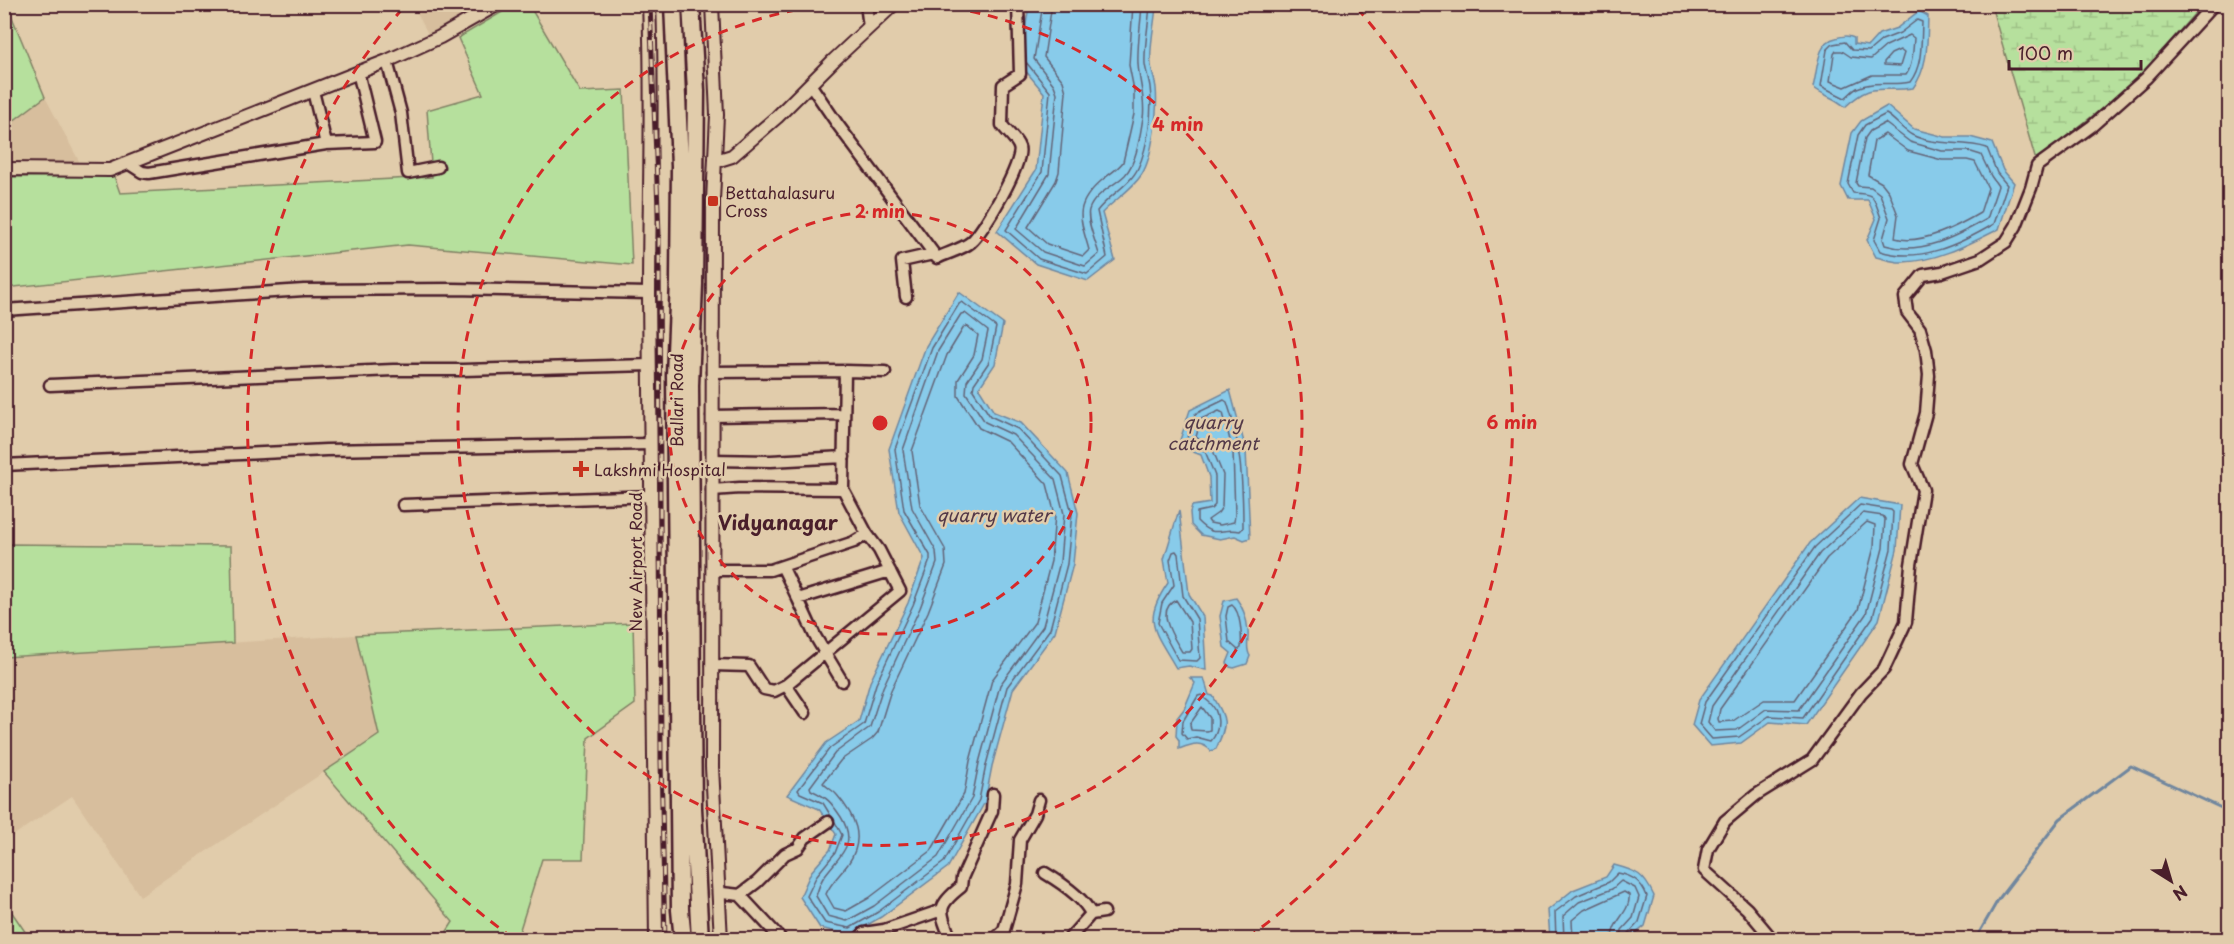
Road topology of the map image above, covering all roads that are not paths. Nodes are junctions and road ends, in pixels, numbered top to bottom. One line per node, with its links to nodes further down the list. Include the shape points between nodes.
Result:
1 (498, 4): 11 (street)
2 (649, 4): 22 (street, New Airport Road)
3 (673, 4): 21 (highway, Ballari Road)
4 (691, 4): 21 (highway, Ballari Road, via 696,91)
5 (712, 4): 16 (street)
6 (866, 4): 10 (street)
7 (894, 4): 10 (street)
8 (1018, 4): 20 (street, via 1020,74 1003,85 1002,126 1019,147 1020,155 992,215 971,242 937,258)
9 (2214, 4): 68 (street, via 2146,78 2092,126 2037,166 2016,226 2006,242 1980,260 1923,275 1905,297 1907,312 1920,329 1929,375 1926,413 1912,464 1923,490 1906,622 1884,669 1861,693 1812,760 1756,795 1725,821 1708,849 1704,870)
10 (869, 27): 13 (street)
11 (387, 61): 12 (street); 18 (street, via 401,113 408,173)
12 (358, 72): 14 (street); 15 (street, via 375,142)
13 (810, 84): 16 (street, via 732,156); 20 (street)
14 (313, 91): 15 (street); 17 (street)
15 (326, 144): 17 (street, via 149,173)
16 (716, 161): 26 (street)
17 (128, 163): 19 (street, via 110,170)
18 (438, 167)
19 (4, 169)
20 (933, 254): 23 (street, via 902,261)
21 (687, 283): 60 (highway, Ballari Road, via 675,375 676,697); 61 (highway, Ballari Road, via 693,808)
22 (649, 293): 24 (street, via 304,290); 25 (street, New Airport Road)
23 (906, 297)
24 (4, 310)
25 (650, 364): 29 (street, via 393,370); 32 (street, New Airport Road)
26 (712, 372): 27 (street); 31 (street)
27 (845, 372): 28 (street); 30 (street)
28 (885, 372)
29 (50, 386)
30 (844, 414): 31 (street); 33 (street)
31 (712, 416): 34 (street)
32 (651, 444): 35 (street, via 326,450); 38 (street, New Airport Road)
33 (844, 457): 34 (street, via 771,462); 36 (street)
34 (712, 460): 37 (street)
35 (4, 465)
36 (843, 489): 37 (street); 40 (street)
37 (712, 490): 42 (street)
38 (652, 496): 39 (street); 59 (street, New Airport Road)
39 (403, 505)
40 (867, 534): 41 (street); 43 (street)
41 (782, 566): 42 (street, via 770,570); 44 (street)
42 (712, 570): 46 (street)
43 (890, 571): 44 (street); 45 (street, via 900,591)
44 (798, 599): 45 (street)
45 (824, 654): 47 (street); 48 (street)
46 (712, 665): 48 (street, via 749,666 764,689 774,691); 62 (street, via 712,767)
47 (842, 681)
48 (786, 685): 49 (street)
49 (805, 713)
50 (993, 794): 56 (street, via 992,811 961,887)
51 (1039, 800): 66 (street, via 1020,840 1017,884 1004,930)
52 (828, 822): 55 (street)
53 (1045, 873): 58 (street, via 1083,902)
54 (722, 893): 55 (street)
55 (740, 895): 63 (street)
56 (942, 910): 64 (street, via 864,933); 65 (street)
57 (1104, 912): 58 (street)
58 (1091, 914): 67 (street)
59 (656, 939)
60 (683, 939)
61 (700, 939)
62 (721, 939)
63 (782, 939)
64 (858, 939)
65 (951, 939)
66 (993, 939)
67 (1068, 939)
68 (1773, 939)

